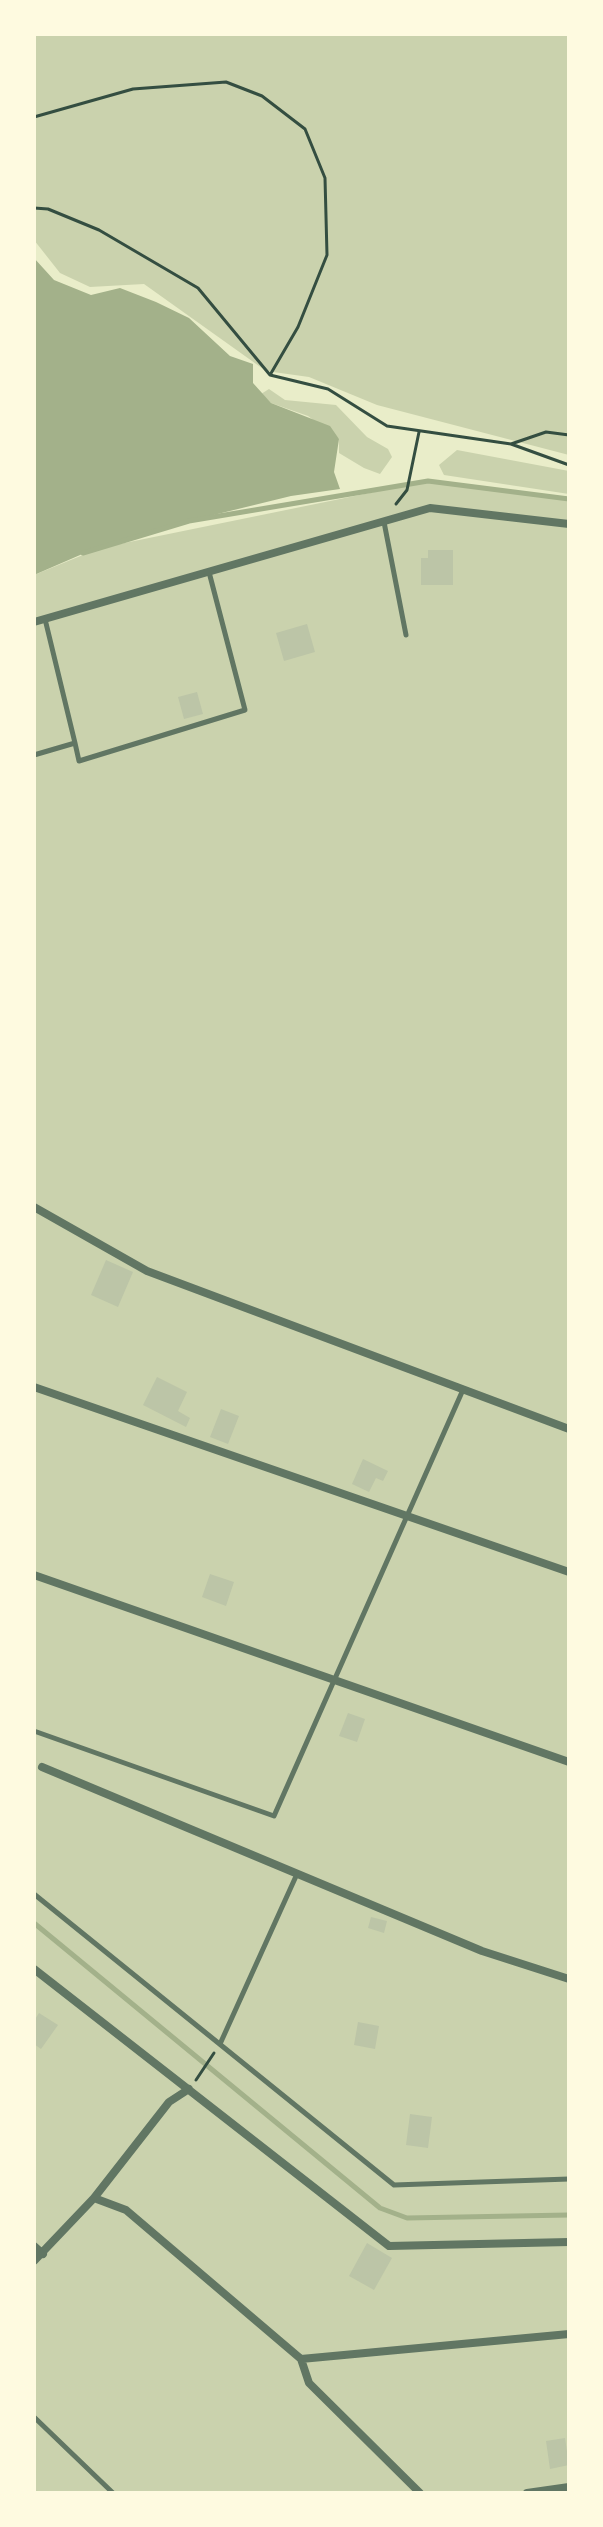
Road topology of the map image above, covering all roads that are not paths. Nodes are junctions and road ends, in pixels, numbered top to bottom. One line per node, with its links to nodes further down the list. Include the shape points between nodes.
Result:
1 (383, 521): 2 (street, via 430,508); 3 (street); 6 (lane)
2 (569, 524)
3 (209, 571): 4 (street); 7 (lane, via 245,710 79,761)
4 (45, 618): 5 (street); 7 (lane)
5 (34, 622)
6 (406, 635)
7 (75, 743): 8 (lane)
8 (34, 755)
9 (34, 1207): 11 (street, via 147,1271)
10 (34, 1387): 13 (street)
11 (462, 1392): 12 (street); 13 (lane)
12 (569, 1429)
13 (407, 1516): 14 (street); 16 (lane)
14 (569, 1572)
15 (34, 1575): 16 (street)
16 (334, 1680): 17 (lane, via 274,1816); 18 (street)
17 (34, 1731)
18 (569, 1762)
19 (42, 1767): 20 (street)
20 (297, 1874): 23 (street, via 482,1951); 24 (lane)
21 (34, 1894): 24 (lane)
22 (34, 1969): 25 (street)
23 (569, 1979)
24 (220, 2044): 26 (lane, via 394,2185)
25 (189, 2089): 27 (street, via 169,2102); 28 (street, via 389,2246)
26 (569, 2179)
27 (94, 2198): 30 (street); 33 (street, via 126,2210)
28 (569, 2242)
29 (34, 2246): 30 (street)
30 (43, 2254): 31 (street)
31 (34, 2261)
32 (569, 2334): 33 (street)
33 (301, 2359): 37 (street, via 309,2383)
34 (34, 2417): 36 (lane)
35 (569, 2487): 38 (street)
36 (113, 2493)
37 (420, 2493)
38 (527, 2493)

